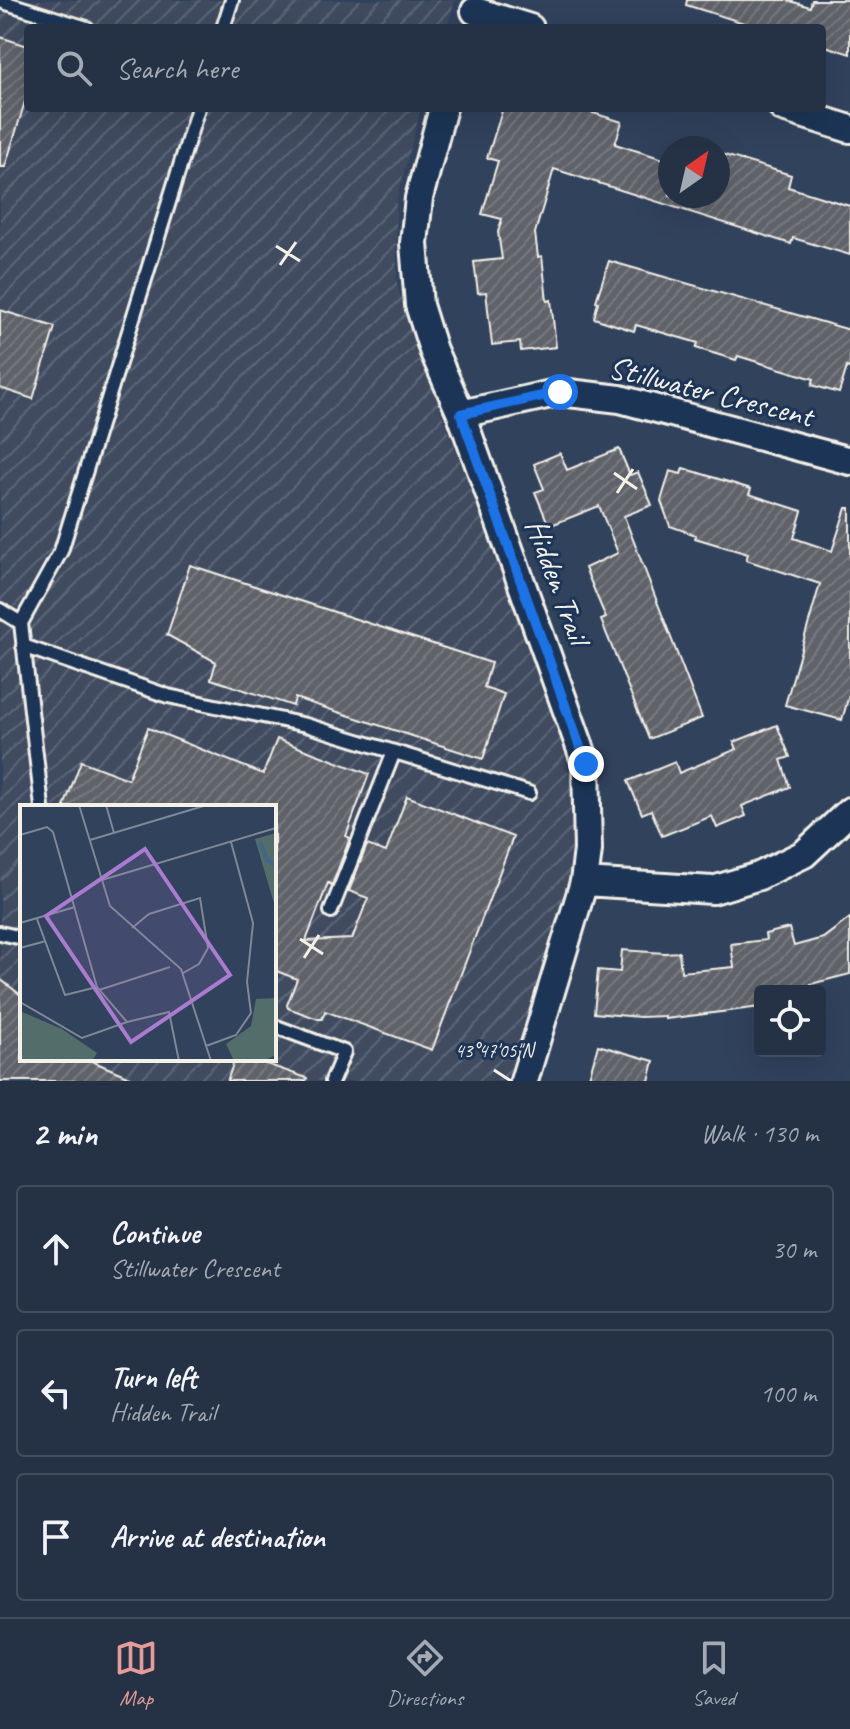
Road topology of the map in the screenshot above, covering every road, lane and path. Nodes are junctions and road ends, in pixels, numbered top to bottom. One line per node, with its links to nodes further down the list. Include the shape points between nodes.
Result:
1 (232, 0): 5 (lane)
2 (0, 1): 4 (lane)
3 (474, 13): 6 (street)
4 (74, 24)
5 (224, 24)
6 (515, 24)
7 (197, 112): 14 (lane, via 61,551)
8 (442, 112): 11 (street, Hidden Trail, via 419,198 415,273 433,350)
9 (796, 112): 10 (street)
10 (850, 129)
11 (461, 414): 12 (street, Stillwater Crescent, via 560,392 620,399); 20 (street, Hidden Trail, via 586,764)
12 (850, 461)
13 (0, 610): 14 (lane)
14 (21, 623): 15 (lane)
15 (23, 646): 16 (lane, via 168,696 306,725); 18 (lane)
16 (394, 752): 17 (lane); 21 (lane)
17 (529, 793)
18 (42, 805)
19 (850, 811): 20 (street, via 804,854 713,890)
20 (584, 882): 26 (street, Hidden Trail)
21 (331, 911)
22 (0, 933): 23 (lane)
23 (20, 938)
24 (276, 1027): 25 (lane, via 344,1052)
25 (332, 1081)
26 (524, 1081)

